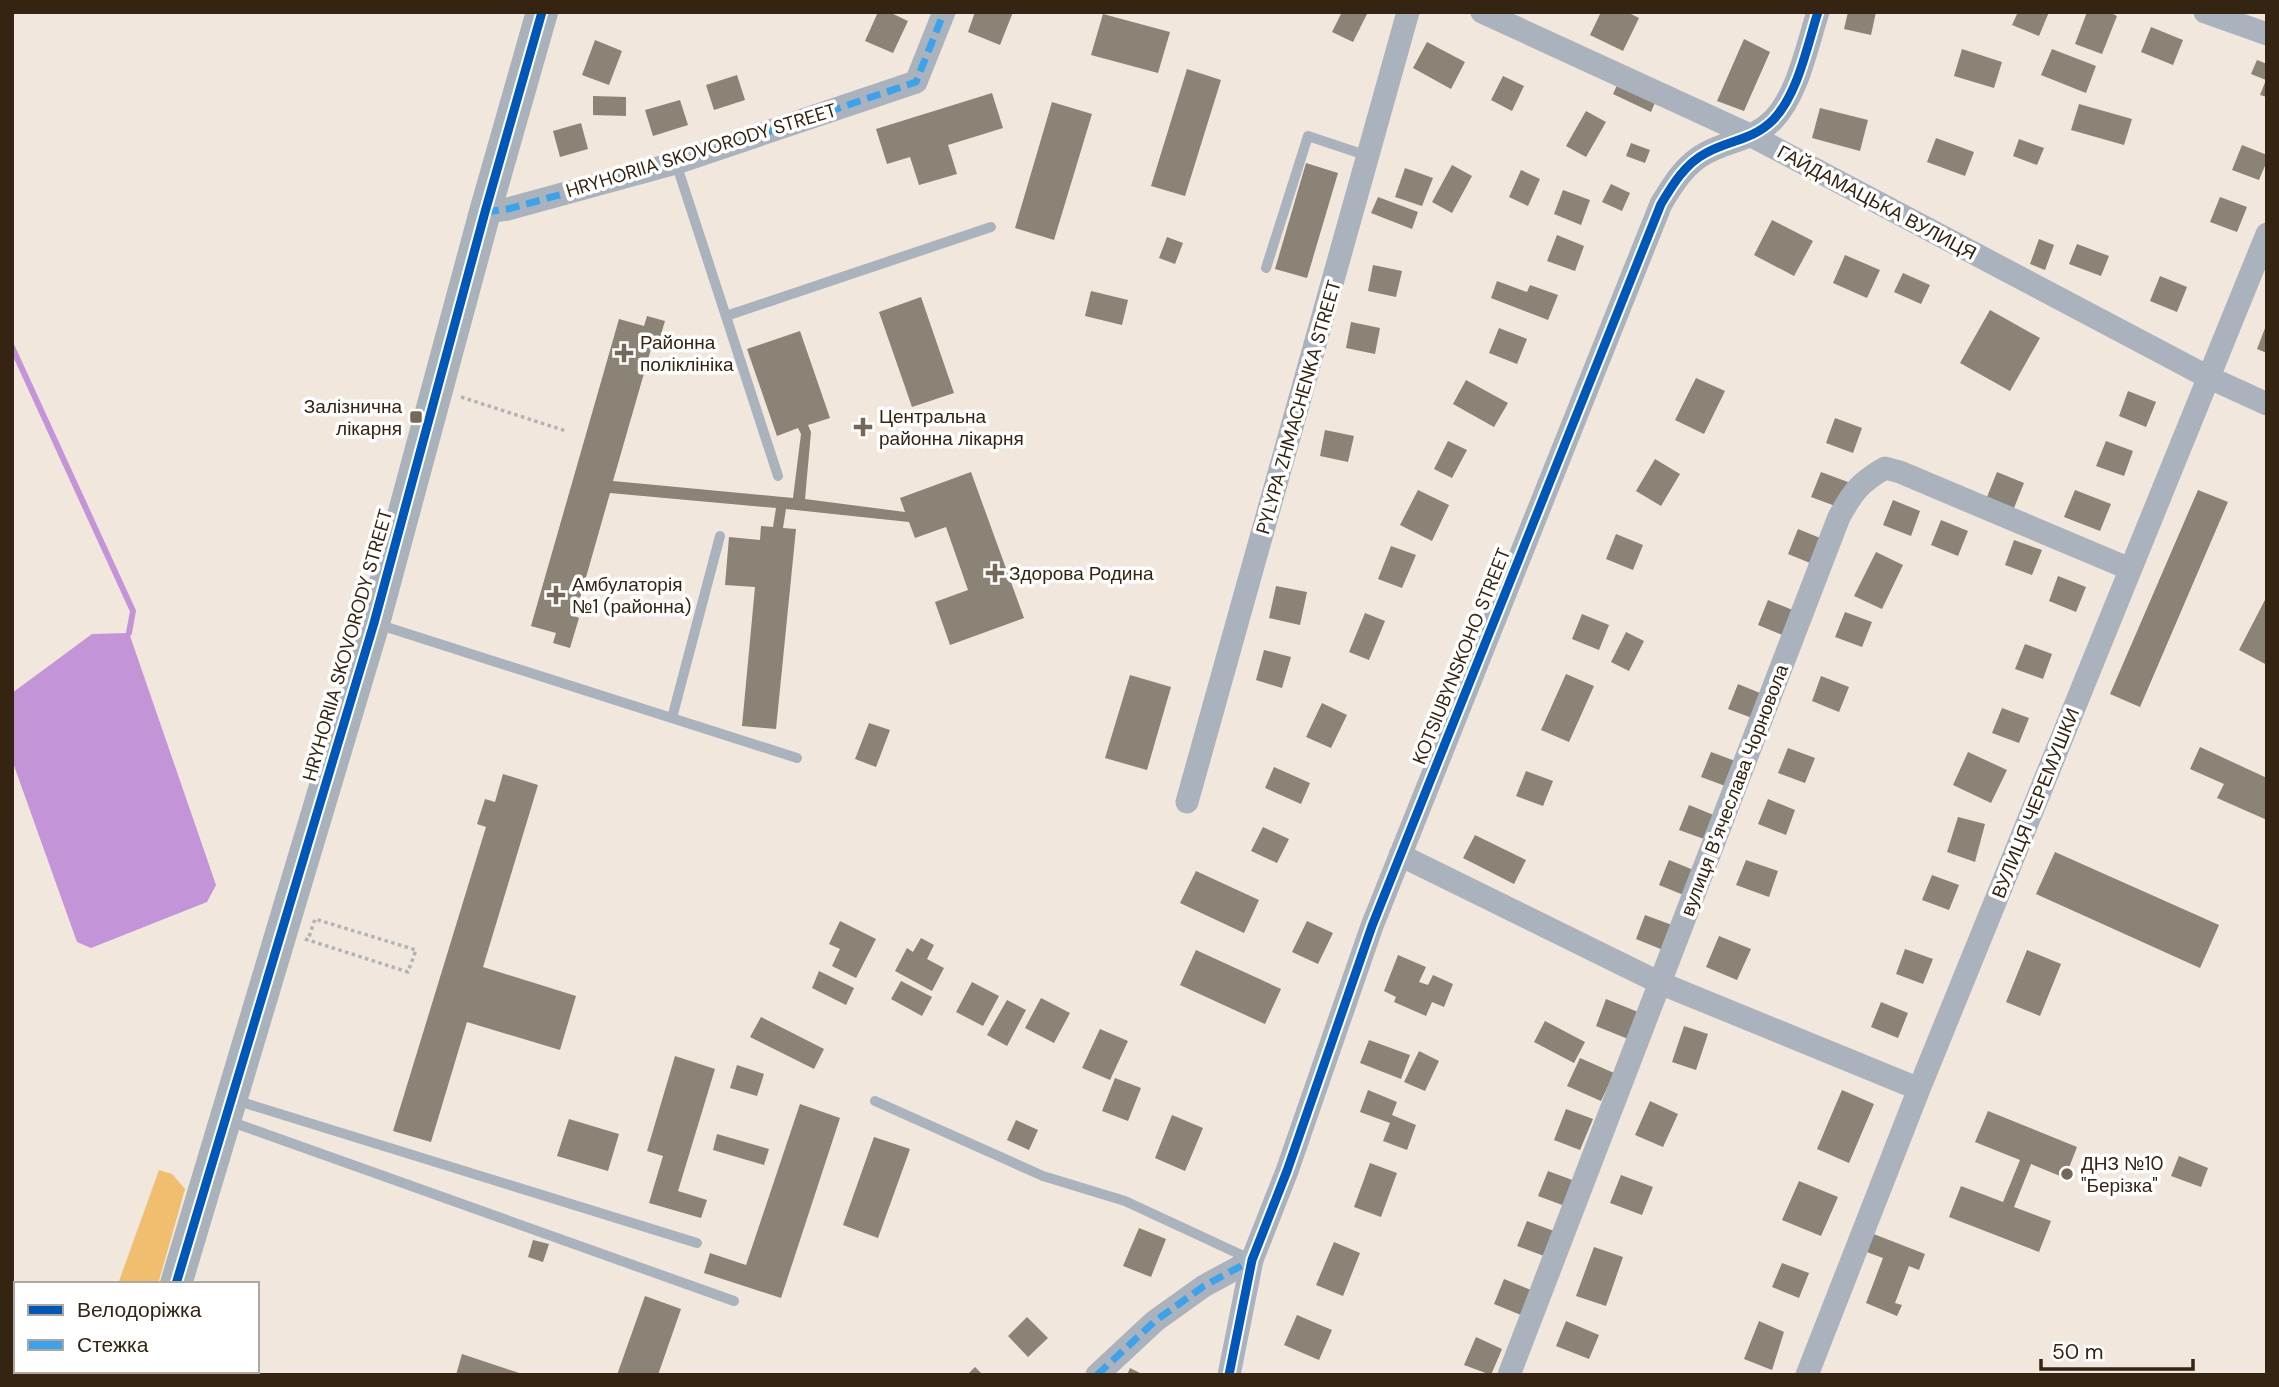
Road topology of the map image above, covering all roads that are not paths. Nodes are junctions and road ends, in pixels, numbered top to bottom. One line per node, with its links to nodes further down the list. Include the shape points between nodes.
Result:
1 (542, 12): 11 (street, HRYHORIIA SKOVORODY STREET)
2 (944, 12): 10 (street, HRYHORIIA SKOVORODY STREET, via 916,82)
3 (1408, 12): 9 (street, PYLYPA ZHMACHENKA STREET)
4 (1482, 12): 8 (street, ГАЙДАМАЦЬКА ВУЛИЦЯ)
5 (1818, 12): 8 (street, KOTSIUBYNSKOHO STREET, via 1785,106)
6 (2206, 12): 7 (street)
7 (2267, 34)
8 (1752, 136): 16 (street, ГАЙДАМАЦЬКА ВУЛИЦЯ); 25 (street, KOTSIUBYNSKOHO STREET, via 1694,161 1661,204)
9 (1368, 156): 14 (lane, via 1308,136); 24 (street, PYLYPA ZHMACHENKA STREET)
10 (676, 163): 11 (street, HRYHORIIA SKOVORODY STREET); 15 (lane)
11 (485, 212): 21 (street, HRYHORIIA SKOVORODY STREET)
12 (990, 227): 15 (lane)
13 (2267, 234): 16 (street, ВУЛИЦЯ ЧЕРЕМУШКИ)
14 (1266, 268)
15 (726, 316): 18 (lane)
16 (2208, 377): 17 (street, ГАЙДАМАЦЬКА ВУЛИЦЯ); 20 (street, ВУЛИЦЯ ЧЕРЕМУШКИ)
17 (2267, 404)
18 (778, 476)
19 (720, 536): 22 (lane)
20 (2130, 569): 26 (street, вулиця Вʼячеслава Чорновола, via 1900,472 1885,468 1864,481 1839,517); 27 (street, ВУЛИЦЯ ЧЕРЕМУШКИ)
21 (374, 623): 22 (lane); 29 (street, HRYHORIIA SKOVORODY STREET)
22 (672, 718): 23 (lane)
23 (797, 758)
24 (1187, 802)
25 (1400, 855): 26 (street); 31 (street, KOTSIUBYNSKOHO STREET)
26 (1660, 983): 27 (street); 36 (street, вулиця Вʼячеслава Чорновола)
27 (1919, 1089): 37 (street, ВУЛИЦЯ ЧЕРЕМУШКИ)
28 (875, 1101): 31 (lane, via 1043,1176 1125,1201)
29 (229, 1109): 30 (lane); 32 (street, HRYHORIIA SKOVORODY STREET); 33 (lane)
30 (697, 1243)
31 (1252, 1260): 34 (street, via 1204,1286 1155,1321); 35 (street, KOTSIUBYNSKOHO STREET)
32 (177, 1282)
33 (734, 1301)
34 (1097, 1375)
35 (1229, 1375)
36 (1509, 1375)
37 (1807, 1375)

